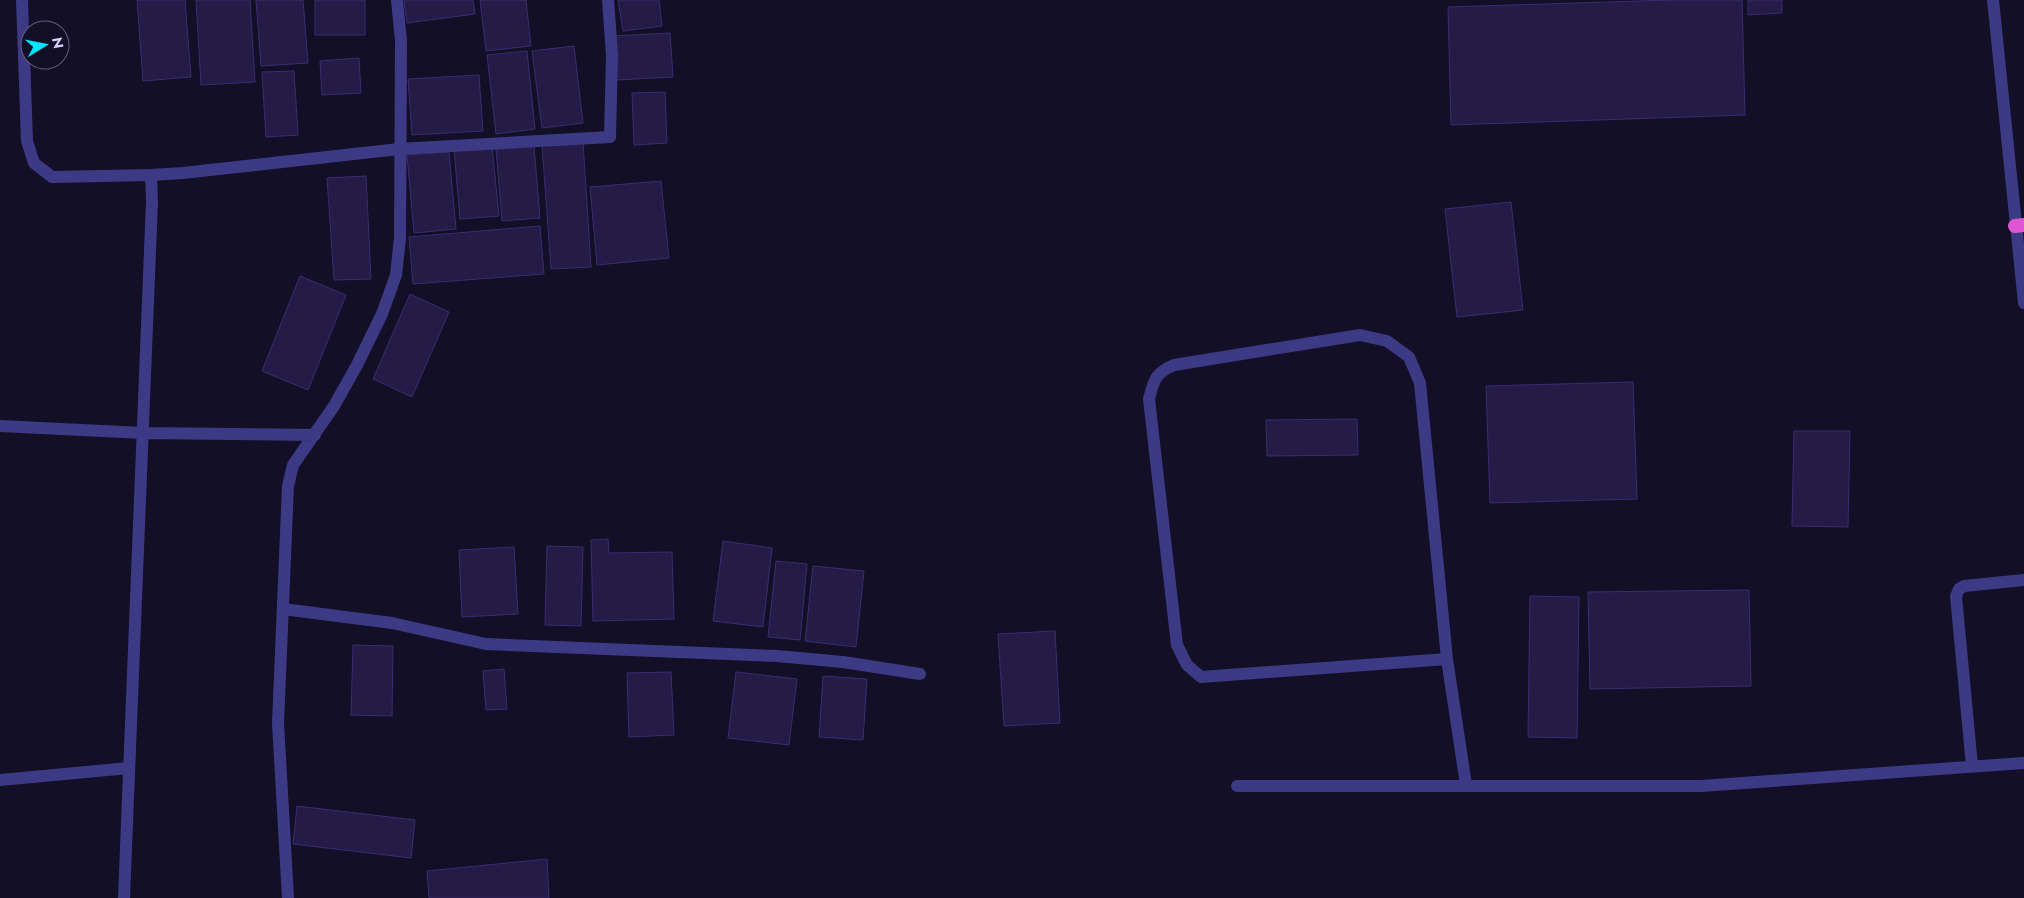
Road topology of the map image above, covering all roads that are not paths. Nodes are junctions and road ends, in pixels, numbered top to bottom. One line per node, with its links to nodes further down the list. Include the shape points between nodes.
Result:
1 (22, 0): 6 (street, via 27,141 34,162 52,176 64,178)
2 (397, 0): 5 (street, via 401,41)
3 (608, 0): 5 (street, via 612,55 610,137)
4 (1994, 0): 7 (street)
5 (399, 149): 6 (street); 11 (street, via 400,238 396,275 382,314 357,365)
6 (151, 175): 10 (street)
7 (2019, 226): 8 (street)
8 (2024, 303)
9 (0, 426): 10 (street)
10 (143, 433): 11 (street); 18 (street)
11 (315, 435): 13 (street, via 292,465 288,486)
12 (2024, 580): 17 (street, via 1964,586 1956,596)
13 (283, 609): 15 (street, via 392,623 486,644 777,656); 23 (street, via 278,723)
14 (1447, 659): 14 (street, via 1201,677 1187,665 1177,645 1149,399 1160,371 1174,365 1360,335 1387,341 1409,357 1420,383); 20 (street)
15 (920, 674)
16 (2024, 762): 17 (street)
17 (1972, 766): 20 (street, via 1701,786)
18 (129, 768): 19 (street); 22 (street)
19 (0, 780)
20 (1466, 785): 21 (street)
21 (1238, 786)
22 (124, 898)
23 (288, 898)

